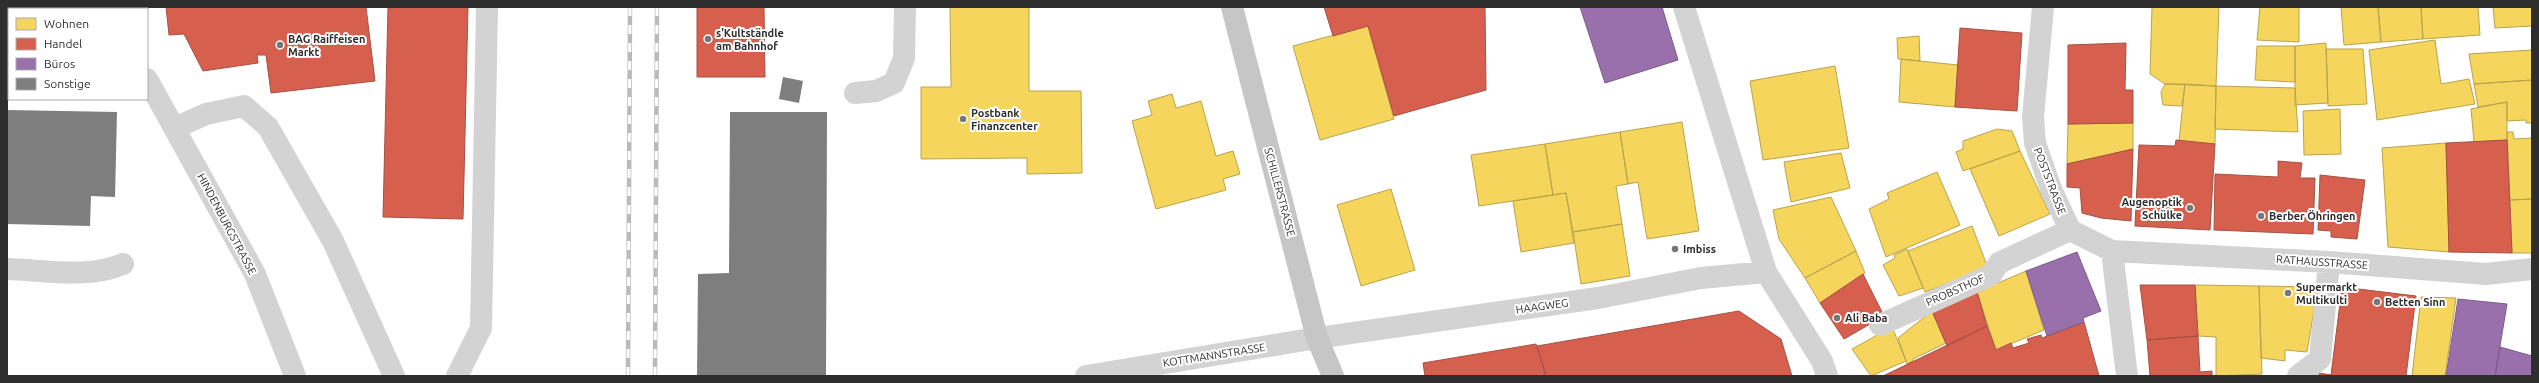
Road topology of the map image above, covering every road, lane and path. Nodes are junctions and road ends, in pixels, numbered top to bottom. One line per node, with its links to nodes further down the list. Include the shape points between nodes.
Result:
1 (488, 7): 20 (street, via 481,328)
2 (905, 7): 7 (street, via 904,58 894,83 876,92)
3 (1232, 7): 17 (main road, SCHILLERSTRASSE)
4 (1684, 7): 15 (street)
5 (2043, 7): 9 (street, POSTSTRASSE, via 2033,118 2035,143 2050,189)
6 (148, 81): 8 (street, HINDENBURGSTRASSE)
7 (855, 93)
8 (176, 128): 18 (street, HINDENBURGSTRASSE, via 255,274); 19 (street, via 206,114 244,106 268,127 333,241)
9 (2070, 230): 10 (street); 16 (street, PROBSTHOF, via 1999,263 1991,275)
10 (2112, 251): 11 (street, RATHAUSSTRASSE); 24 (street)
11 (2329, 262): 14 (street, RATHAUSSTRASSE, via 2486,274); 25 (street, via 2320,358)
12 (123, 264): 13 (street, via 109,270 86,272)
13 (7, 269)
14 (2532, 269)
15 (1766, 272): 17 (street, HAAGWEG, via 1701,278 1598,298); 23 (street, via 1822,362)
16 (1880, 325)
17 (1317, 338): 21 (street, KOTTMANNSTRASSE); 22 (main road, SCHILLERSTRASSE)
18 (295, 376)
19 (394, 376)
20 (457, 376)
21 (1086, 376)
22 (1332, 376)
23 (1827, 376)
24 (2127, 376)
25 (2298, 376)

